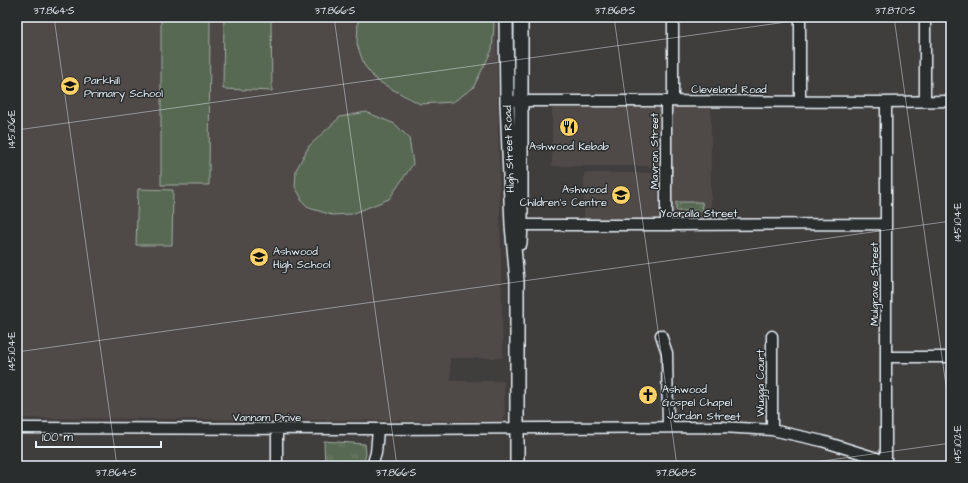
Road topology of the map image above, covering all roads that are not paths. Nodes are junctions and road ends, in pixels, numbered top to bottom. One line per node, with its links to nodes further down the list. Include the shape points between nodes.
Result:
1 (506, 17): 6 (main road, High Street Road)
2 (521, 17): 6 (main road, High Street Road)
3 (673, 17): 7 (street, Mavron Street)
4 (800, 17): 8 (street)
5 (925, 17): 9 (street)
6 (514, 101): 7 (street, Cleveland Road); 13 (main road, High Street Road)
7 (670, 101): 8 (street, Cleveland Road); 14 (street, Mavron Street)
8 (800, 101): 11 (street, Cleveland Road)
9 (925, 101): 10 (street, Cleveland Road); 11 (street, Cleveland Road)
10 (951, 101)
11 (886, 102): 12 (street, Mulgrave Street)
12 (886, 224): 14 (street, Yooralla Street); 17 (street, Mulgrave Street)
13 (516, 225): 14 (street, Yooralla Street); 23 (main road, High Street Road)
14 (666, 225)
15 (661, 335): 19 (street, via 667,354)
16 (772, 336): 24 (street, Wugga Court)
17 (886, 357): 18 (street); 25 (street, Mulgrave Street)
18 (951, 357)
19 (668, 427): 23 (street, Jordan Street); 24 (street, Jordan Street)
20 (17, 428): 21 (street, Vannam Drive)
21 (277, 429): 22 (street, Vannam Drive); 26 (street)
22 (378, 429): 23 (street, Vannam Drive); 27 (street)
23 (517, 429): 28 (main road, High Street Road)
24 (772, 430): 25 (street, Jordan Street, via 822,440)
25 (886, 464)
26 (278, 466)
27 (372, 466)
28 (518, 466)

